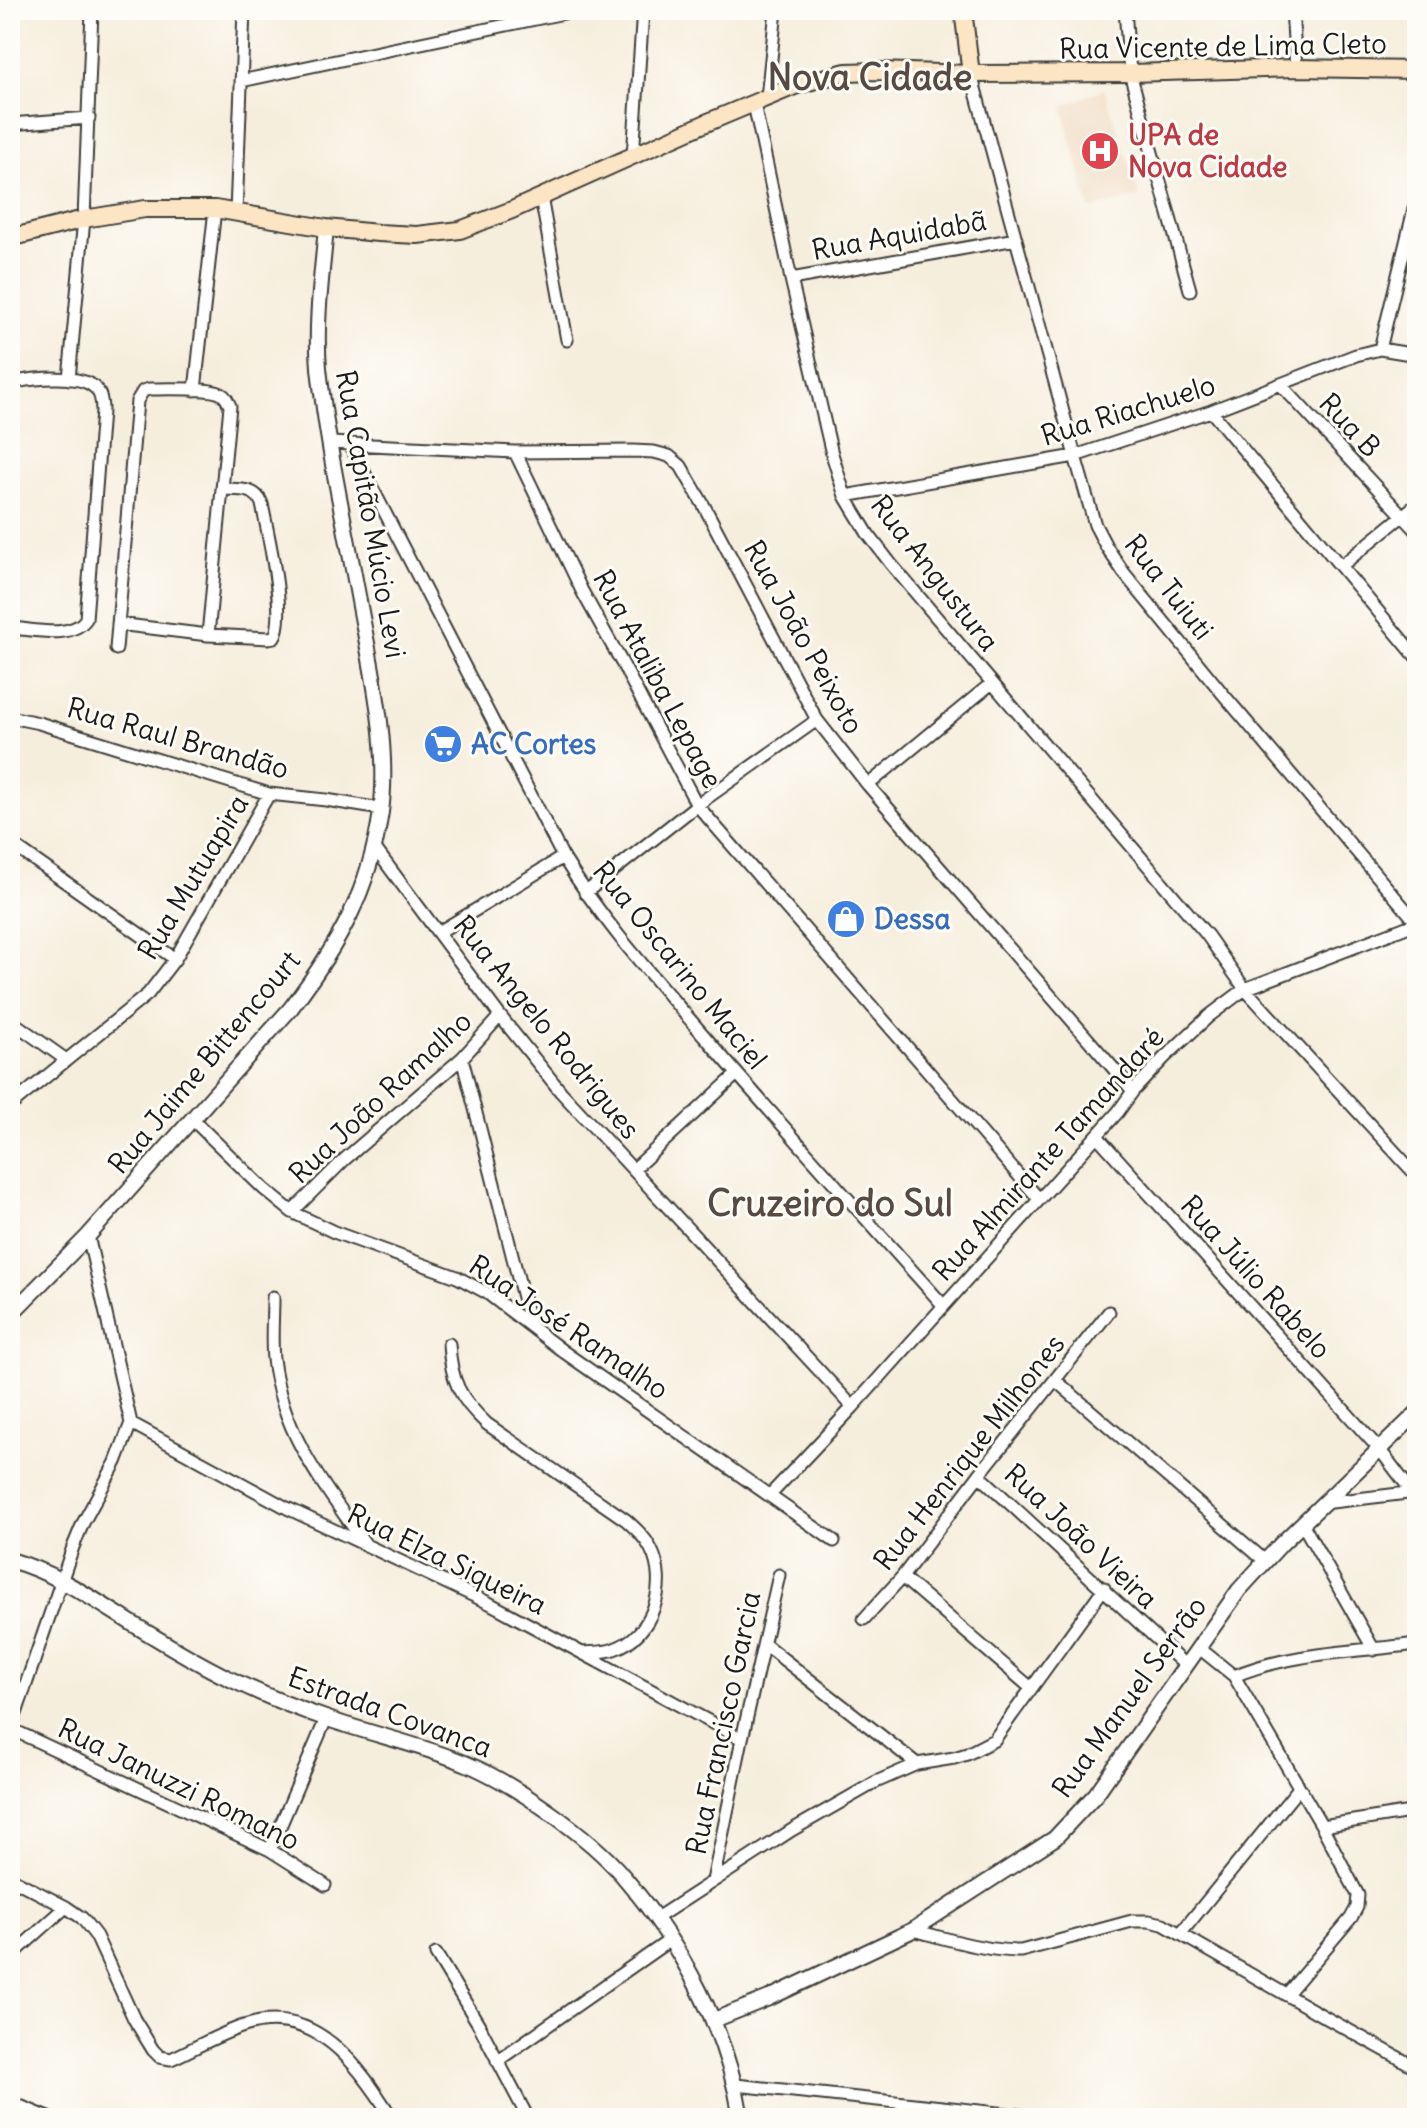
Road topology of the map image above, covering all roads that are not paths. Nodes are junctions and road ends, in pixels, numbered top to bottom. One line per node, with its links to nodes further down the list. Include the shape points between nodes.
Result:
1 (92, 10): 15 (street)
2 (244, 10): 13 (street)
3 (578, 10): 13 (street)
4 (643, 10): 17 (street)
5 (776, 10): 14 (street, Rua Angustura)
6 (963, 10): 12 (main road)
7 (1125, 10): 11 (street)
8 (1292, 10): 9 (street)
9 (1296, 68): 10 (main road, Rua Vicente de Lima Cleto); 11 (main road, Rua Vicente de Lima Cleto)
10 (1417, 70)
11 (1130, 73): 12 (main road, Rua Vicente de Lima Cleto); 27 (street)
12 (971, 74): 14 (main road, Rua Vicente de Lima Cleto, via 846,72); 25 (street, Rua Tuiuti)
13 (241, 81): 21 (street)
14 (761, 101): 17 (main road, Rua Vicente de Lima Cleto); 26 (street, Rua Angustura)
15 (89, 118): 16 (street); 22 (street)
16 (10, 124)
17 (633, 156): 18 (main road, Rua Vicente de Lima Cleto)
18 (541, 197): 23 (main road, Rua Vicente de Lima Cleto, via 460,230 417,235); 28 (street)
19 (1416, 202): 29 (street)
20 (215, 209): 21 (main road, Rua Vicente de Lima Cleto); 22 (main road, Rua Vicente de Lima Cleto, via 145,209); 33 (street)
21 (236, 213): 23 (main road, Rua Vicente de Lima Cleto)
22 (84, 219): 24 (main road, Rua Vicente de Lima Cleto); 31 (street)
23 (326, 228): 36 (street, Rua Capitão Múcio Levi, via 318,337)
24 (10, 238)
25 (1016, 239): 26 (street, Rua Aquidabã); 39 (street, Rua Tuiuti)
26 (791, 279): 41 (street, Rua Angustura)
27 (1190, 290)
28 (567, 340)
29 (1380, 349): 30 (street, Rua Riachuelo); 32 (street, Rua Riachuelo)
30 (1417, 355)
31 (69, 379): 34 (street, via 17,382); 47 (street, via 92,385 102,400 86,619 80,627 64,631)
32 (1281, 385): 35 (street, Rua Riachuelo); 43 (street, Rua B)
33 (195, 390): 40 (street, via 220,392 230,406); 46 (street, via 149,389 137,401)
34 (10, 395)
35 (1211, 411): 39 (street, Rua Riachuelo); 45 (street)
36 (330, 443): 37 (street, Rua João Peixoto); 57 (street, Rua Capitão Múcio Levi, via 373,679 383,763)
37 (349, 443): 38 (street, Rua João Peixoto); 60 (street, Rua Oscarino Maciel)
38 (515, 452): 53 (street, Rua João Peixoto, via 654,452 681,466); 56 (street, Rua Ataliba Lepage, via 582,591)
39 (1075, 456): 41 (street, Rua Riachuelo); 62 (street, Rua Tuiuti, via 1095,525 1124,573)
40 (223, 489): 48 (street); 48 (street, via 260,497 279,625 269,638)
41 (845, 496): 51 (street, Rua Angustura, via 891,564)
42 (1417, 504): 43 (street)
43 (1403, 516): 44 (street, Rua B); 45 (street)
44 (1417, 531)
45 (1341, 566): 50 (street)
46 (118, 624): 48 (street); 49 (street)
47 (10, 628)
48 (208, 635)
49 (116, 649)
50 (1417, 658)
51 (992, 683): 54 (street); 65 (street, Rua Angustura, via 1207,935)
52 (10, 717): 55 (street, Rua Raul Brandão)
53 (817, 720): 54 (street, Rua João Peixoto); 56 (street)
54 (868, 785): 71 (street, Rua João Peixoto)
55 (269, 794): 57 (street, Rua Raul Brandão); 64 (street, Rua Mutuapira)
56 (697, 805): 61 (street); 77 (street, Rua Ataliba Lepage)
57 (381, 809): 59 (street, Rua Jaime Bittencourt)
58 (10, 843): 64 (street)
59 (374, 847): 63 (street, Rua Angelo Rodrigues); 73 (street, Rua Jaime Bittencourt, via 353,913 318,971)
60 (563, 857): 61 (street, Rua Oscarino Maciel); 63 (street)
61 (585, 893): 70 (street, Rua Oscarino Maciel)
62 (1417, 923): 65 (street, Rua Almirante Tamandaré)
63 (439, 932): 66 (street, Rua Angelo Rodrigues)
64 (175, 959): 69 (street, Rua Mutuapira, via 148,994)
65 (1245, 989): 71 (street, Rua Almirante Tamandaré, via 1209,1016); 76 (street, Rua Angustura)
66 (500, 1016): 68 (street, Rua João Ramalho); 75 (street, Rua Angelo Rodrigues)
67 (10, 1020): 69 (street)
68 (462, 1058): 78 (street, Rua João Ramalho); 84 (street)
69 (65, 1059): 72 (street, Rua Mutuapira)
70 (737, 1074): 75 (street); 81 (street, Rua Oscarino Maciel)
71 (1133, 1091): 74 (street, Rua Almirante Tamandaré)
72 (10, 1106)
73 (192, 1119): 78 (street, Rua José Ramalho); 79 (street, Rua Jaime Bittencourt)
74 (1097, 1136): 77 (street, Rua Almirante Tamandaré); 90 (street, Rua Júlio Rabelo)
75 (633, 1170): 87 (street, Rua Angelo Rodrigues)
76 (1417, 1176)
77 (1039, 1199): 81 (street, Rua Almirante Tamandaré)
78 (292, 1212): 84 (street, Rua José Ramalho, via 457,1277)
79 (88, 1236): 83 (street, Rua Jaime Bittencourt); 89 (street)
80 (273, 1297): 97 (street, via 273,1357 293,1434)
81 (944, 1306): 87 (street, Rua Almirante Tamandaré)
82 (1109, 1312): 86 (street, Rua Henrique Milhones)
83 (10, 1315)
84 (531, 1325): 93 (street, Rua José Ramalho)
85 (449, 1344): 109 (street, via 454,1379 471,1409 626,1520 652,1551 659,1592 648,1620 613,1650)
86 (1055, 1380): 91 (street, Rua Henrique Milhones); 99 (street)
87 (853, 1407): 93 (street, Rua Almirante Tamandaré)
88 (1417, 1413): 90 (street, Rua Manuel Serrão)
89 (131, 1423): 97 (street, Rua Elza Siqueira); 102 (street)
90 (1380, 1450): 92 (street, Rua Júlio Rabelo); 94 (street, Rua Manuel Serrão)
91 (979, 1475): 101 (street, Rua Henrique Milhones); 103 (street, Rua João Vieira)
92 (1414, 1492): 94 (street)
93 (770, 1495): 96 (street, Rua José Ramalho)
94 (1323, 1503): 95 (street, Rua Manuel Serrão)
95 (1302, 1523): 99 (street, Rua Manuel Serrão); 108 (street)
96 (834, 1541)
97 (366, 1545): 109 (street, Rua Elza Siqueira)
98 (10, 1560): 102 (street, Estrada Covanca)
99 (1265, 1561): 107 (street, Rua Manuel Serrão)
100 (779, 1575): 105 (street, Rua Francisco Garcia)
101 (902, 1577): 104 (street, Rua Henrique Milhones); 112 (street)
102 (61, 1579): 113 (street, Estrada Covanca, via 229,1679); 114 (street)
103 (1104, 1588): 110 (street, Rua João Vieira); 112 (street)
104 (864, 1619)
105 (764, 1644): 115 (street, Rua Francisco Garcia); 116 (street)
106 (1417, 1644): 108 (street)
107 (1198, 1647): 110 (street, Rua Manuel Serrão); 111 (street)
108 (1374, 1650): 111 (street, via 1284,1660)
109 (582, 1653): 115 (street, Rua Elza Siqueira)
110 (1186, 1666): 126 (street, Rua Manuel Serrão, via 1071,1823 1033,1854)
111 (1234, 1676): 117 (street)
112 (1031, 1688): 116 (street, via 994,1740 954,1758)
113 (326, 1719): 120 (street); 125 (street, Estrada Covanca, via 436,1751 517,1791 589,1843)
114 (10, 1730): 120 (street, Rua Januzzi Romano)
115 (742, 1739): 122 (street, Rua Francisco Garcia)
116 (917, 1764): 122 (street, via 792,1830)
117 (1298, 1789): 119 (street); 127 (street)
118 (1417, 1811): 119 (street)
119 (1322, 1826): 131 (street, via 1358,1895 1357,1907)
120 (270, 1850): 123 (street, Rua Januzzi Romano)
121 (10, 1878): 124 (street)
122 (713, 1881): 125 (street)
123 (325, 1885)
124 (66, 1907): 130 (street); 138 (street, via 96,1936 134,2019 160,2057 171,2059 244,2026 267,2021 301,2024 339,2049)
125 (655, 1919): 128 (street, Estrada Covanca)
126 (913, 1930): 127 (street, via 1004,1951 1132,1921 1163,1924); 132 (street, Rua Manuel Serrão)
127 (1181, 1933): 131 (street)
128 (670, 1940): 132 (street, Estrada Covanca); 133 (street)
129 (436, 1954): 133 (street)
130 (10, 1957)
131 (1286, 1995): 134 (street)
132 (714, 2020): 135 (street, Estrada Covanca)
133 (497, 2061): 139 (street)
134 (1417, 2068)
135 (736, 2085): 140 (street, Estrada Covanca); 141 (street)
136 (10, 2102): 137 (street)
137 (49, 2118)
138 (391, 2118)
139 (528, 2118)
140 (741, 2118)
141 (1046, 2118)

